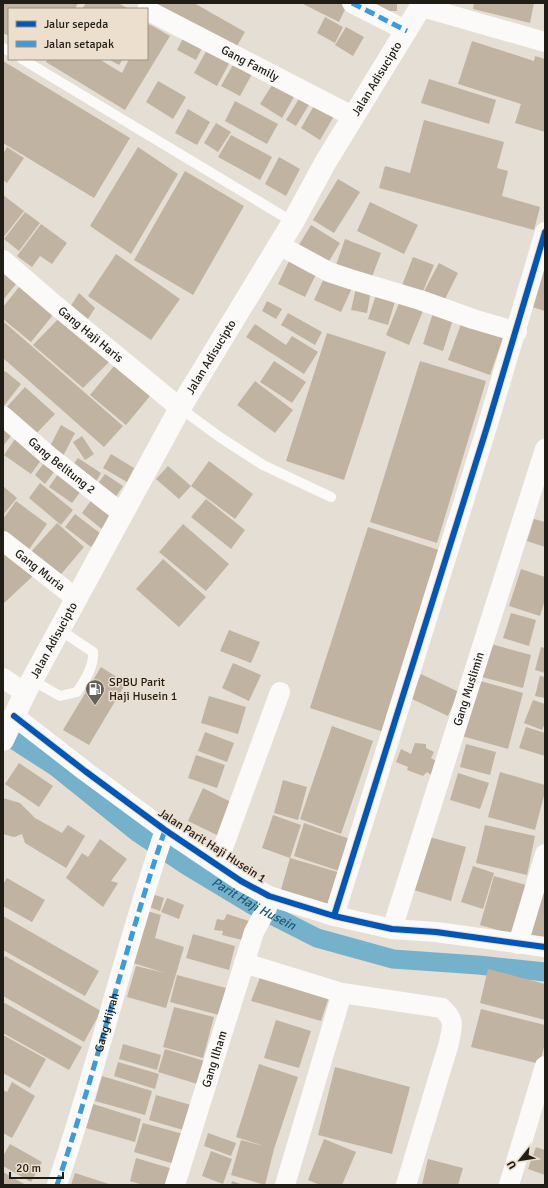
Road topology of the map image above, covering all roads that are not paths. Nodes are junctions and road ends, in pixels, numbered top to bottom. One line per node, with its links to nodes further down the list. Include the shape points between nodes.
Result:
1 (352, 3): 4 (street)
2 (422, 5): 4 (main road, Jalan Adisucipto); 5 (street)
3 (148, 11): 7 (street, Gang Family)
4 (406, 31): 7 (main road, Jalan Adisucipto)
5 (545, 42)
6 (24, 60): 8 (lane)
7 (354, 117): 8 (main road, Jalan Adisucipto)
8 (293, 222): 10 (main road, Jalan Adisucipto)
9 (545, 232): 12 (street)
10 (279, 245): 12 (street, via 329,272); 13 (main road, Jalan Adisucipto)
11 (3, 260): 13 (street, Gang Haji Haris)
12 (516, 332): 30 (street)
13 (180, 408): 16 (lane, via 263,465); 17 (main road, Jalan Adisucipto)
14 (3, 416): 17 (street, Gang Belitung 2)
15 (545, 449): 31 (street, Gang Muslimin)
16 (331, 497)
17 (123, 514): 19 (main road, Jalan Adisucipto)
18 (3, 541): 19 (street, Gang Muria)
19 (77, 599): 20 (main road, Jalan Adisucipto)
20 (60, 630): 22 (main road, Jalan Adisucipto); 22 (lane, via 93,652 94,660 86,679 77,692 60,696)
21 (3, 678): 22 (street)
22 (29, 686): 24 (main road, Jalan Adisucipto)
23 (280, 692): 28 (street)
24 (13, 717): 25 (main road, Jalan Adisucipto); 26 (street, Jalan Parit Haji Husein 1, via 85,771)
25 (3, 740)
26 (163, 835): 28 (street, Jalan Parit Haji Husein 1); 37 (street, Gang Hijrah)
27 (545, 854): 32 (street)
28 (217, 864): 29 (street, Jalan Parit Haji Husein 1)
29 (268, 902): 30 (street, Jalan Parit Haji Husein 1); 34 (street, Gang Ilham, via 254,932)
30 (334, 916): 31 (street, Jalan Parit Haji Husein 1)
31 (392, 929): 32 (street, Jalan Parit Haji Husein 1, via 436,932)
32 (518, 944): 33 (street, Jalan Parit Haji Husein 1)
33 (545, 947)
34 (244, 963): 35 (street); 38 (street, Gang Ilham)
35 (342, 993): 39 (street); 40 (street, via 442,1008 453,1023)
36 (545, 1066): 41 (street)
37 (57, 1185)
38 (175, 1185)
39 (285, 1185)
40 (406, 1185)
41 (509, 1185)

